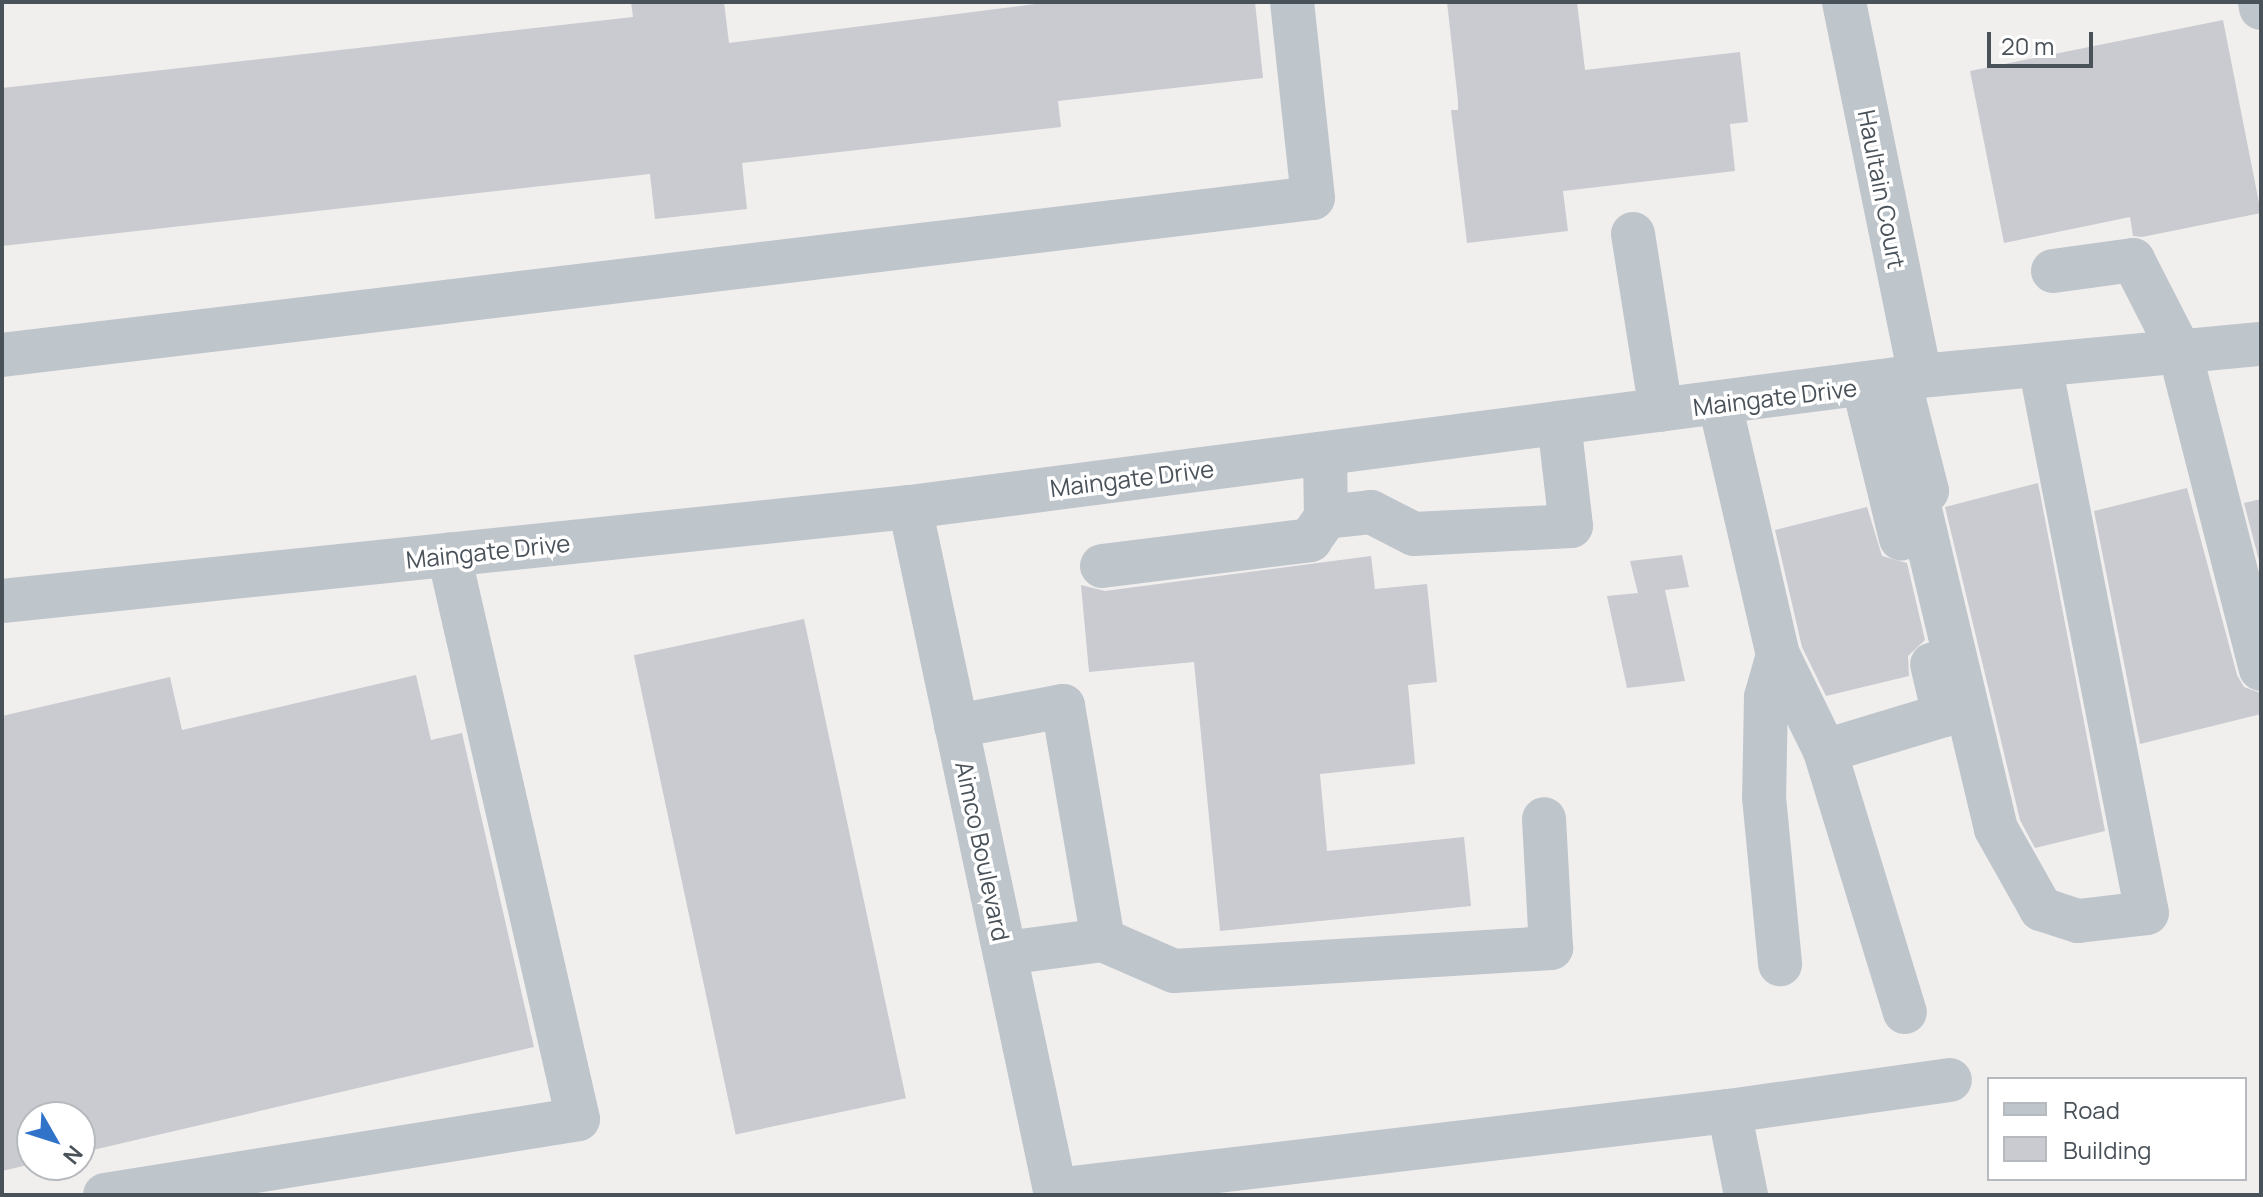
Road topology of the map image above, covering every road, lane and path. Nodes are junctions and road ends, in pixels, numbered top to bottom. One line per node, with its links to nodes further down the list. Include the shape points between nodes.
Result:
1 (1292, 2): 9 (street, via 1313,198)
2 (1844, 2): 11 (street, Haultain Court)
3 (2260, 2): 4 (street)
4 (2261, 8)
5 (1633, 234): 13 (street)
6 (2053, 271): 8 (street, via 2133,260)
7 (2261, 344): 8 (street, Maingate Drive)
8 (2180, 352): 10 (street, Maingate Drive); 23 (street)
9 (2, 355)
10 (2040, 365): 11 (street, Maingate Drive); 16 (street, via 2147,913 2078,921 2041,909 1996,829)
11 (1894, 381): 12 (street, Maingate Drive); 16 (street, Haultain Court)
12 (1720, 404): 13 (street, Maingate Drive); 22 (street)
13 (1661, 410): 14 (street, Maingate Drive)
14 (1559, 423): 15 (street, Maingate Drive); 18 (street, via 1571,526 1414,534 1371,512)
15 (1325, 454): 17 (street, Maingate Drive); 18 (street)
16 (1903, 494): 25 (street, via 1944,715)
17 (910, 507): 19 (street, Maingate Drive); 24 (street, Aimco Boulevard)
18 (1326, 517): 20 (street, via 1310,540)
19 (449, 555): 21 (street, Maingate Drive); 35 (street, via 578,1119)
20 (1102, 566)
21 (2, 601)
22 (1778, 655): 25 (street); 29 (street, via 1766,697 1764,797)
23 (2261, 669)
24 (956, 726): 27 (street, via 1063,706); 28 (street, Aimco Boulevard)
25 (1825, 751): 30 (street)
26 (1544, 819): 27 (street, via 1551,948 1174,971)
27 (1103, 940): 28 (street)
28 (1005, 953): 34 (street, Aimco Boulevard)
29 (1780, 964)
30 (1905, 1012)
31 (1950, 1080): 32 (street)
32 (1729, 1111): 33 (street); 36 (street)
33 (1166, 1186): 34 (street)
34 (1055, 1192)
35 (105, 1195)
36 (1746, 1195)

